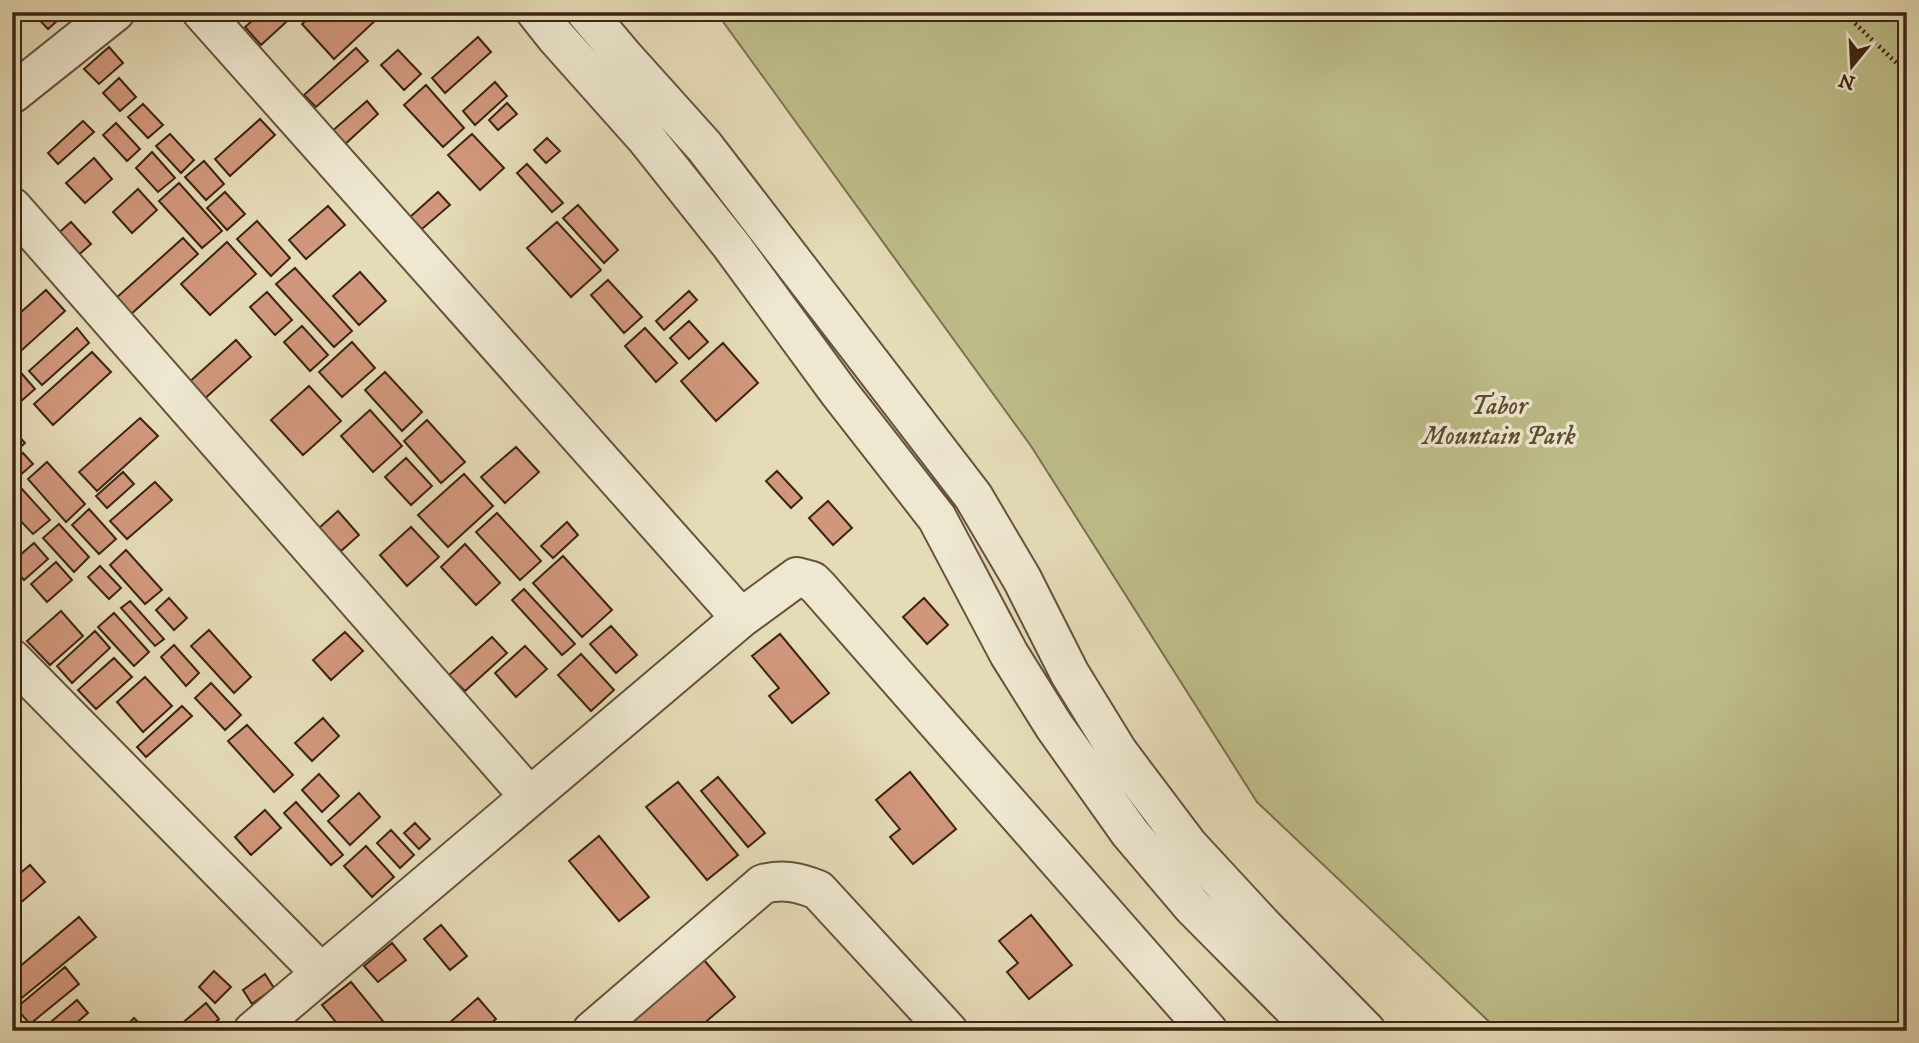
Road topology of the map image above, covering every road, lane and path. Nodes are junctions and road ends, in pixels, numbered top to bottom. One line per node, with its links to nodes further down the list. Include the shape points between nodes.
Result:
1 (115, 12): 7 (street)
2 (202, 12): 9 (street)
3 (536, 12): 17 (street, via 645,136 937,518 1009,654 1130,832 1192,906)
4 (586, 12): 18 (street, via 704,146 973,496 1118,752 1188,845)
5 (1843, 12): 6 (path)
6 (1907, 73)
7 (12, 94)
8 (12, 207): 11 (street)
9 (741, 618): 11 (street); 16 (street, via 797,577 812,580)
10 (12, 659): 12 (street)
11 (529, 796): 12 (street)
12 (320, 972): 13 (street)
13 (253, 1031)
14 (592, 1031): 15 (street, via 762,884 780,880 818,890)
15 (948, 1031)
16 (1208, 1031)
17 (1316, 1031)
18 (1366, 1031)

